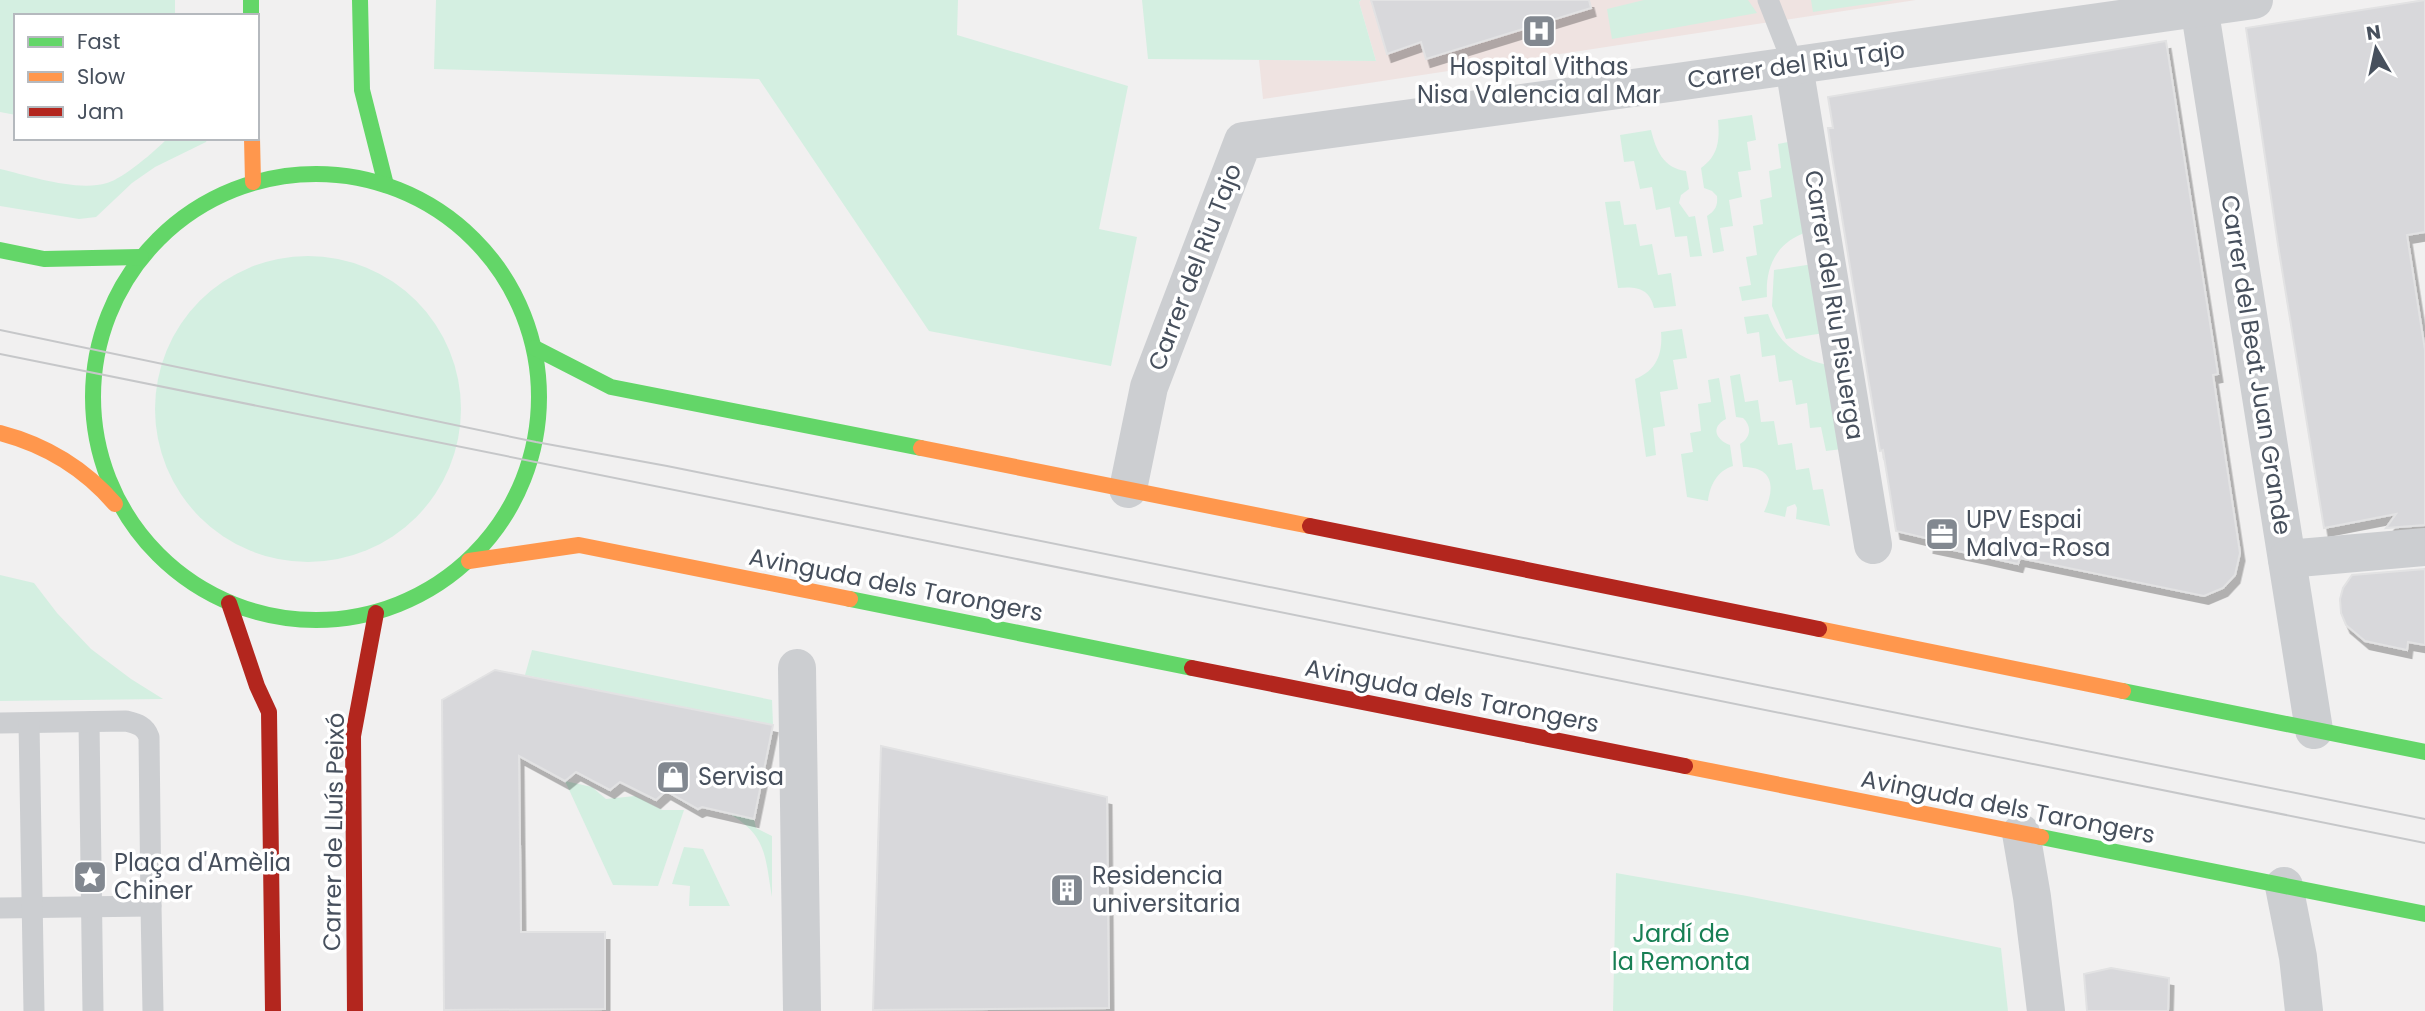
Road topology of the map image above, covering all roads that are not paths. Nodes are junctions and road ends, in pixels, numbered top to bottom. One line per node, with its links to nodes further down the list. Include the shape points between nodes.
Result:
1 (360, 0): 8 (main road, via 362,90)
2 (1768, 0): 5 (lane)
3 (2254, 0): 4 (street, Carrer del Riu Tajo)
4 (2199, 4): 5 (street, Carrer del Riu Tajo); 17 (street, Carrer del Beat Juan Grande)
5 (1794, 66): 13 (street, Carrer del Riu Tajo, via 1243,141 1149,387); 15 (street, Carrer del Riu Pisuerga)
6 (253, 140): 7 (main road)
7 (253, 182): 8 (main road, via 320,173); 10 (main road, via 191,211)
8 (386, 185): 11 (main road, via 428,203 466,230 497,264 521,304)
9 (0, 250): 10 (main road, via 44,258)
10 (141, 257): 14 (main road, via 114,301 93,373 93,419 103,464)
11 (536, 348): 13 (main road, via 611,387); 18 (main road, via 541,394 531,461 506,515)
12 (0, 433): 14 (main road, via 74,465 104,490)
13 (1128, 489): 25 (main road)
14 (137, 533): 19 (main road, via 194,586)
15 (1873, 545)
16 (2425, 547): 17 (street)
17 (2287, 559): 25 (street, Carrer del Beat Juan Grande)
18 (469, 561): 20 (main road, via 440,583); 27 (main road, Avinguda dels Tarongers, via 579,545)
19 (229, 603): 20 (main road, via 265,615 302,620); 37 (main road, via 269,712)
20 (376, 613): 38 (main road, Carrer de Lluís Peixó, via 353,736)
21 (797, 668): 39 (street)
22 (89, 722): 24 (lane); 29 (lane, via 138,724 149,737); 30 (lane)
23 (0, 723): 24 (lane)
24 (29, 723): 32 (lane)
25 (2314, 730): 26 (main road)
26 (2425, 752)
27 (2021, 833): 28 (main road, Avinguda dels Tarongers); 40 (street)
28 (2284, 886): 33 (main road, Avinguda dels Tarongers); 41 (street)
29 (151, 906): 30 (lane); 36 (lane)
30 (92, 907): 32 (lane); 35 (lane)
31 (0, 908): 32 (lane)
32 (32, 908): 34 (lane)
33 (2425, 914)
34 (34, 1011)
35 (93, 1011)
36 (153, 1011)
37 (272, 1011)
38 (355, 1011)
39 (802, 1011)
40 (2046, 1011)
41 (2304, 1011)

